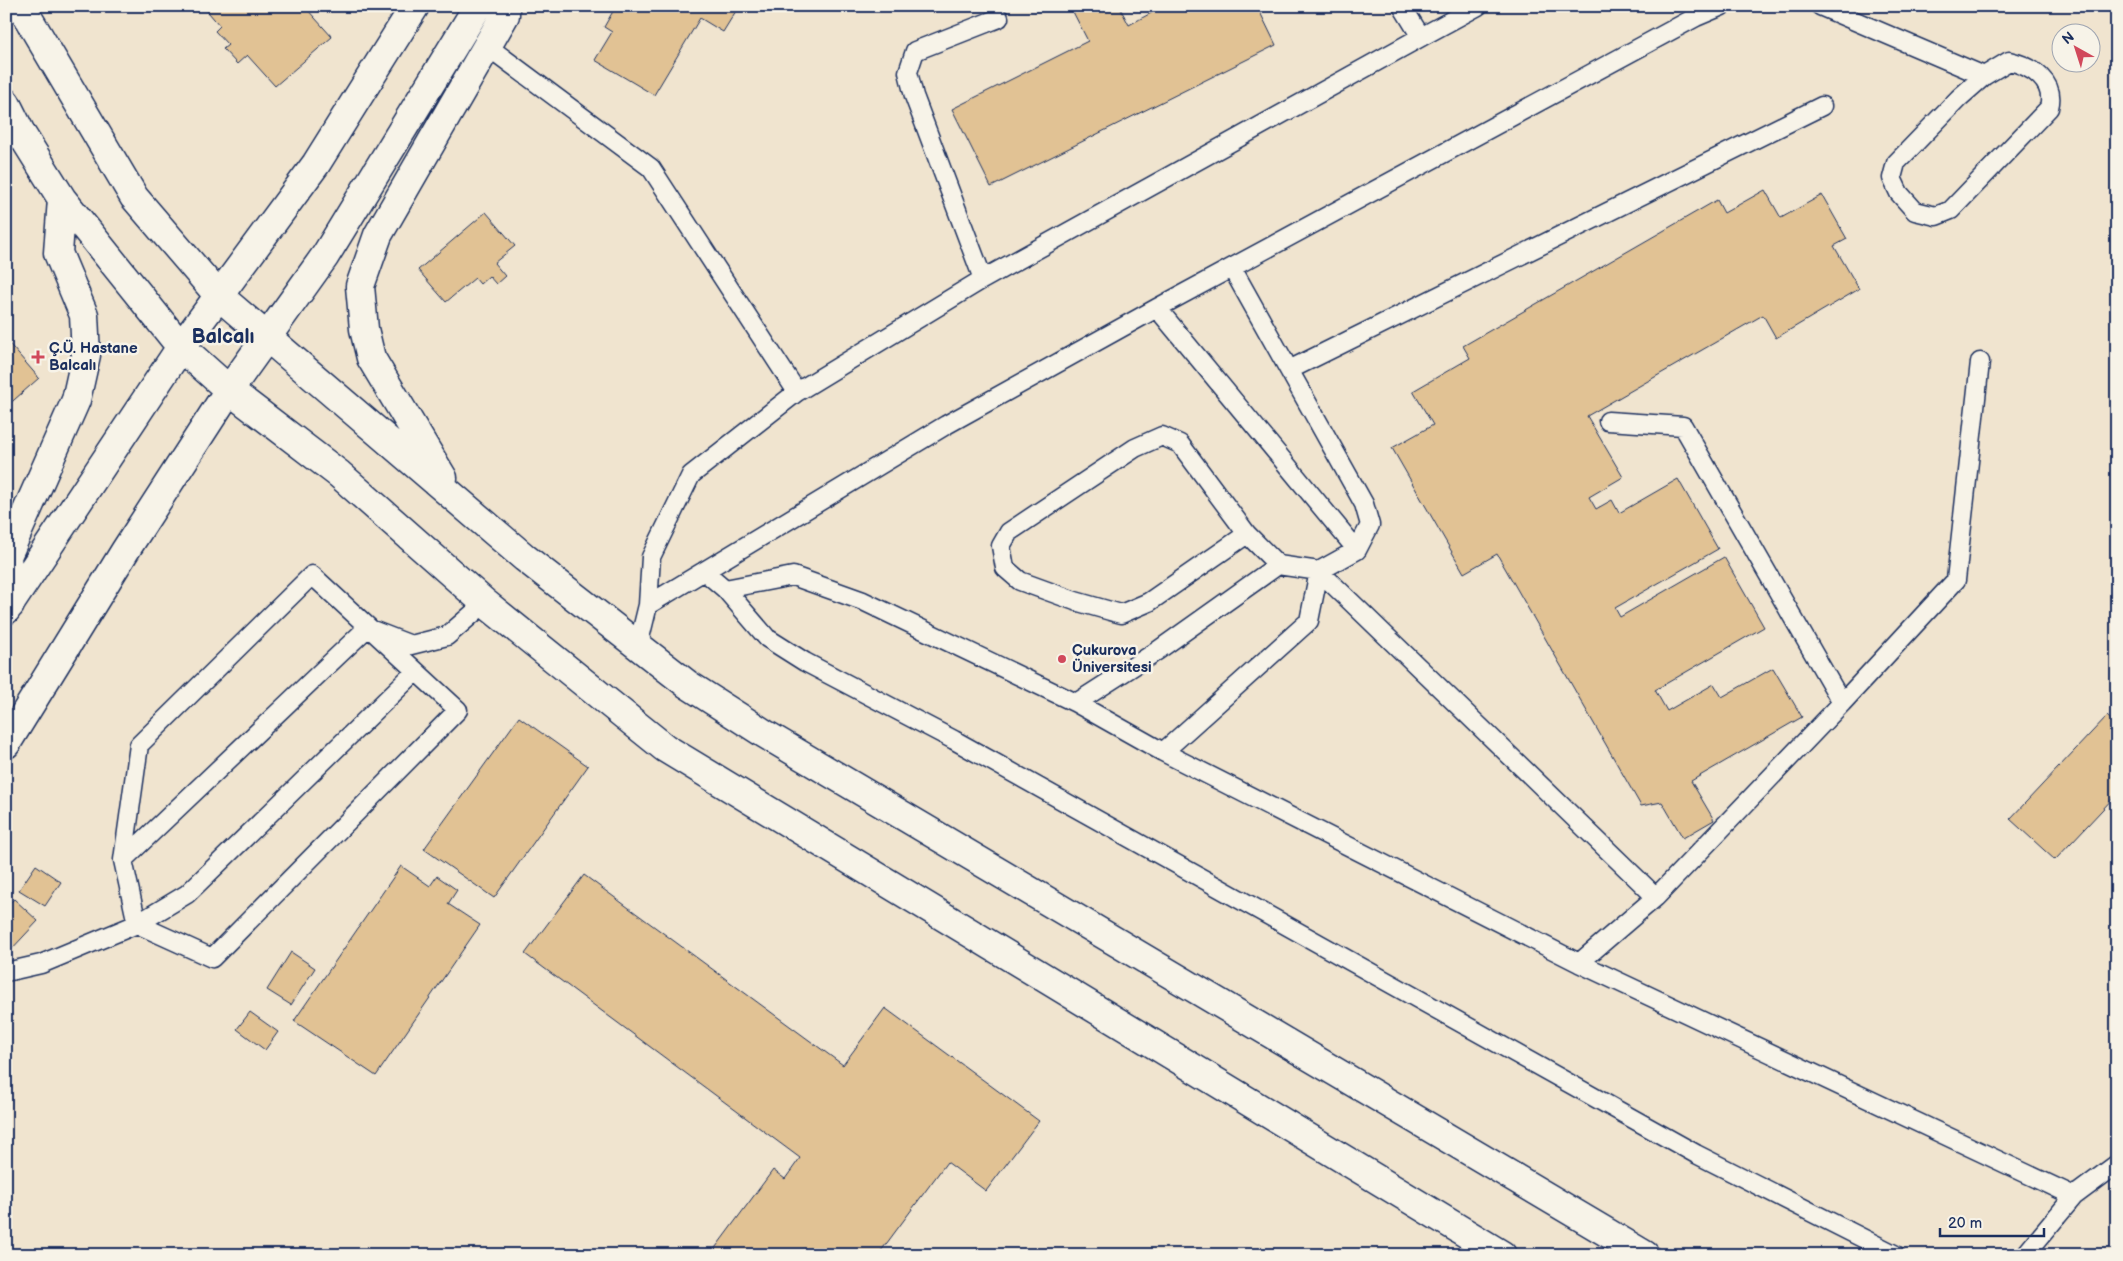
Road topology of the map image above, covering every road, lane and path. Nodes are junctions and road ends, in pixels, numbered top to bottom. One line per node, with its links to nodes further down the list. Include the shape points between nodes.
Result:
1 (21, 6): 18 (street, via 134,197)
2 (415, 6): 18 (street, via 316,164)
3 (478, 6): 20 (street, via 325,256)
4 (505, 6): 11 (street, via 504,15)
5 (1402, 6): 10 (lane)
6 (1478, 6): 10 (lane)
7 (1722, 6): 16 (lane)
8 (1820, 6): 12 (lane)
9 (999, 18): 17 (lane, via 914,51 908,72 914,96 983,279)
10 (1421, 37): 17 (lane)
11 (487, 46): 25 (lane, via 651,168); 27 (street, via 378,235 360,286 364,330 371,358)
12 (1984, 76): 12 (lane, via 1896,163 1892,178 1899,193 1915,210 1936,216 1950,210 2049,108 2052,97 2048,86 2040,75 2021,64 2009,61)
13 (6, 103): 15 (street)
14 (1822, 106): 23 (lane)
15 (62, 199): 21 (street); 36 (street, via 58,253 84,315 86,355 76,400 7,556)
16 (1232, 268): 19 (lane); 23 (lane)
17 (978, 282): 25 (lane)
18 (218, 295): 20 (street); 21 (street)
19 (1157, 308): 29 (lane); 31 (lane, via 946,425)
20 (267, 339): 24 (street); 27 (street)
21 (181, 347): 24 (street); 36 (street)
22 (1980, 362): 41 (lane, via 1956,580)
23 (1289, 370): 29 (lane, via 1364,504 1370,524)
24 (229, 390): 34 (street, via 339,474); 42 (street)
25 (797, 392): 35 (lane, via 691,475 651,557)
26 (1608, 421): 41 (lane, via 1683,426)
27 (456, 498): 38 (street, via 524,558)
28 (1247, 534): 28 (lane, via 1180,444 1162,436 1135,448 1009,532 1001,546 1005,568 1020,581 1121,614 1149,602); 30 (lane)
29 (1357, 550): 32 (lane)
30 (1278, 565): 32 (lane); 40 (lane, via 1157,651)
31 (704, 571): 33 (lane); 35 (lane)
32 (1319, 571): 43 (lane, via 1309,621); 45 (lane)
33 (726, 589): 40 (lane, via 793,576 863,601); 53 (lane, via 767,638 805,662 954,740 1688,1149)
34 (485, 603): 37 (lane, via 447,636 411,645); 51 (street, via 665,748)
35 (648, 604): 38 (lane)
36 (8, 607)
37 (367, 628): 39 (lane); 44 (lane); 44 (lane, via 312,575 139,745)
38 (638, 646): 52 (street, via 687,684 765,734)
39 (415, 672): 46 (lane, via 187,894); 46 (lane, via 458,710 212,958)
40 (1076, 703): 43 (lane)
41 (1842, 703): 45 (lane)
42 (6, 744)
43 (1164, 752): 47 (lane)
44 (123, 860): 46 (lane)
45 (1656, 897): 47 (lane)
46 (137, 924): 48 (lane, via 41,964)
47 (1579, 963): 50 (lane)
48 (6, 972)
49 (2117, 1164): 50 (lane)
50 (2074, 1196): 54 (lane)
51 (1502, 1255)
52 (1645, 1255)
53 (1896, 1255)
54 (2025, 1255)

